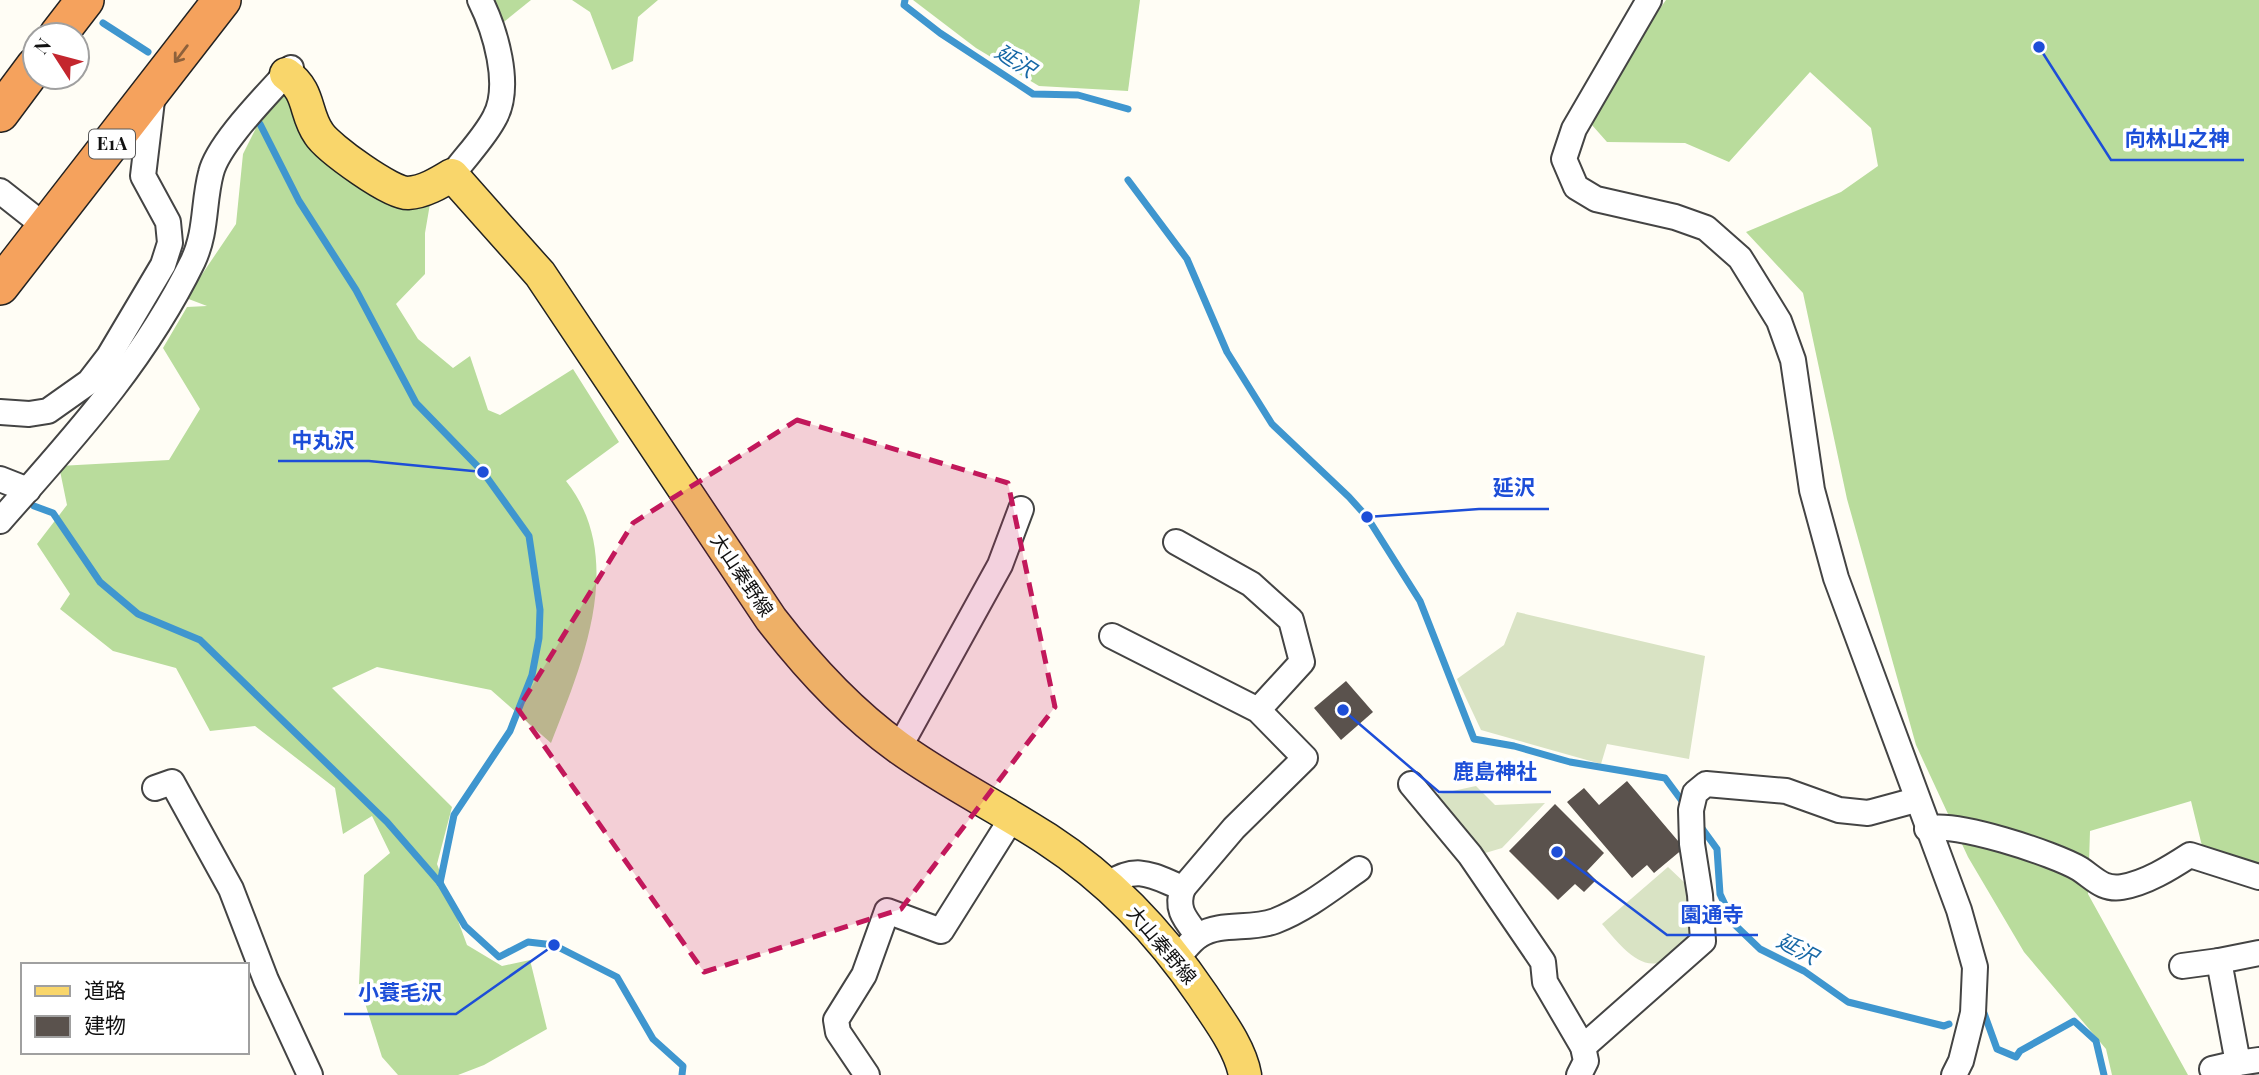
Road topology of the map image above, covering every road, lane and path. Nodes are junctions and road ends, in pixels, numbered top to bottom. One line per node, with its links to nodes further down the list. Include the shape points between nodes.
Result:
1 (85, 0): 5 (highway)
2 (222, 0): 8 (highway, E1A, one-way to 8)
3 (480, 0): 10 (street, via 498,45 502,95 496,117)
4 (1648, 0): 26 (street, via 1574,129 1564,159 1576,187 1597,199 1706,228 1740,258 1779,321 1793,360 1812,490 1836,579)
5 (69, 21)
6 (289, 71): 10 (main road, via 303,92 320,136 393,190 406,194); 14 (street, via 217,155 210,174 205,230 193,260)
7 (21, 85): 9 (highway)
8 (153, 90): 12 (highway, E1A); 14 (street, via 144,176 168,222 170,243)
9 (0, 113)
10 (452, 175): 23 (main road, 大山秦野線, via 540,274 771,619 830,689)
11 (0, 191): 12 (street)
12 (47, 228): 13 (highway, E1A)
13 (0, 286)
14 (156, 301): 15 (street, via 89,382 48,411); 17 (street, via 131,367)
15 (0, 412)
16 (0, 480): 17 (street)
17 (28, 490): 19 (street)
18 (1021, 509): 23 (street, via 1000,565)
19 (0, 521)
20 (1176, 542): 22 (street, via 1251,583 1291,620 1302,662)
21 (1112, 636): 22 (street)
22 (1258, 710): 32 (street, via 1305,758 1234,828)
23 (899, 748): 27 (main road, 大山秦野線)
24 (1411, 784): 37 (street, via 1470,855 1543,962 1545,982)
25 (155, 788): 40 (street, via 173,782 231,889)
26 (1916, 800): 28 (street); 37 (street, via 1868,813 1839,810 1786,791 1706,784 1695,793 1691,810 1703,941)
27 (1012, 818): 31 (main road, 大山秦野線); 41 (street, via 942,931 887,911 864,975 836,1020 838,1031)
28 (1927, 829): 30 (street, via 1939,825 2008,842 2080,869 2098,885 2122,887 2161,873 2190,855); 44 (street, via 1959,910 1975,967 1973,1013)
29 (1359, 869): 33 (street, via 1299,911 1242,929 1214,928)
30 (2259, 877)
31 (1108, 884): 32 (street, via 1123,873 1142,872); 33 (main road, 大山秦野線)
32 (1183, 888): 33 (street, via 1178,901)
33 (1188, 947): 42 (main road, 大山秦野線)
34 (2259, 953): 35 (street)
35 (2220, 961): 36 (street); 38 (street)
36 (2182, 966)
37 (1583, 1047): 43 (street, via 1586,1061)
38 (2248, 1061): 39 (street)
39 (2212, 1069)
40 (310, 1075)
41 (867, 1075)
42 (1245, 1075)
43 (1579, 1075)
44 (1954, 1075)

